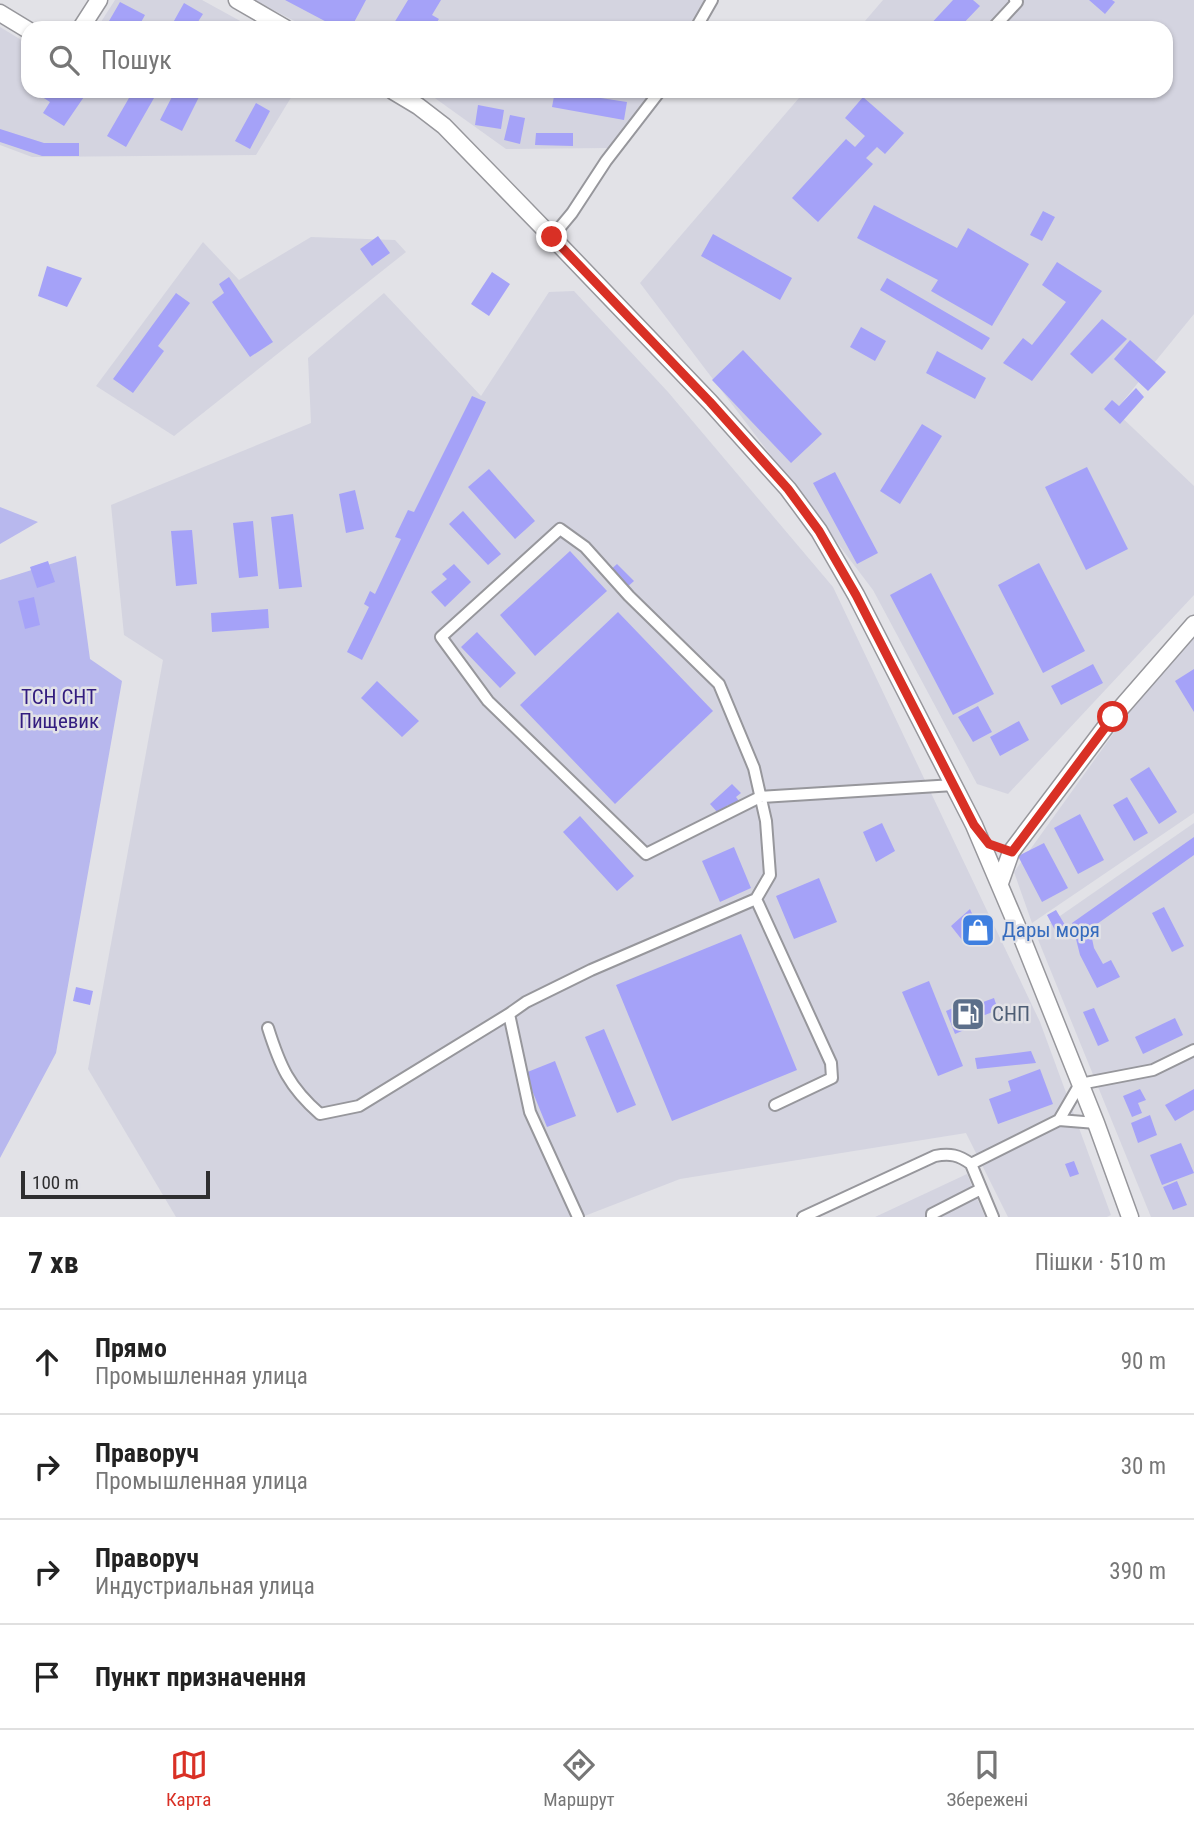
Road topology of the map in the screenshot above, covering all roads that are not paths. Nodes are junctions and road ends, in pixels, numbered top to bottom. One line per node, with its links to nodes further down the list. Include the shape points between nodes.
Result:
1 (99, 0): 6 (main road)
2 (237, 0): 7 (main road)
3 (712, 0): 8 (street)
4 (1016, 0): 9 (street)
5 (0, 13): 10 (main road)
6 (86, 21)
7 (273, 21)
8 (700, 21)
9 (999, 21)
10 (21, 26)
11 (405, 98): 13 (main road, via 444,127)
12 (655, 98): 13 (street)
13 (552, 237): 15 (main road, via 719,412 819,531)
14 (1194, 624): 18 (main road, via 1113,717)
15 (954, 785): 16 (street); 17 (main road)
16 (760, 797): 16 (street, via 754,768 719,684 585,547 560,529 441,637 488,701 646,854); 20 (street, via 770,876)
17 (974, 825): 18 (main road, via 989,844); 19 (main road)
18 (1012, 852): 19 (main road)
19 (1000, 883): 24 (main road)
20 (756, 900): 21 (street, via 591,970); 25 (street, via 831,1063 832,1079)
21 (509, 1014): 22 (street, via 359,1106 320,1114 300,1096 278,1062); 30 (street, via 530,1112)
22 (268, 1028)
23 (1194, 1050): 24 (street, via 1153,1070)
24 (1080, 1084): 26 (street); 27 (main road)
25 (775, 1105)
26 (1059, 1120): 27 (street); 28 (street)
27 (1096, 1123): 34 (main road)
28 (971, 1164): 29 (street); 31 (street, via 954,1155 935,1156)
29 (981, 1189): 32 (street); 33 (street)
30 (578, 1217)
31 (803, 1217)
32 (932, 1217)
33 (993, 1217)
34 (1129, 1217)

